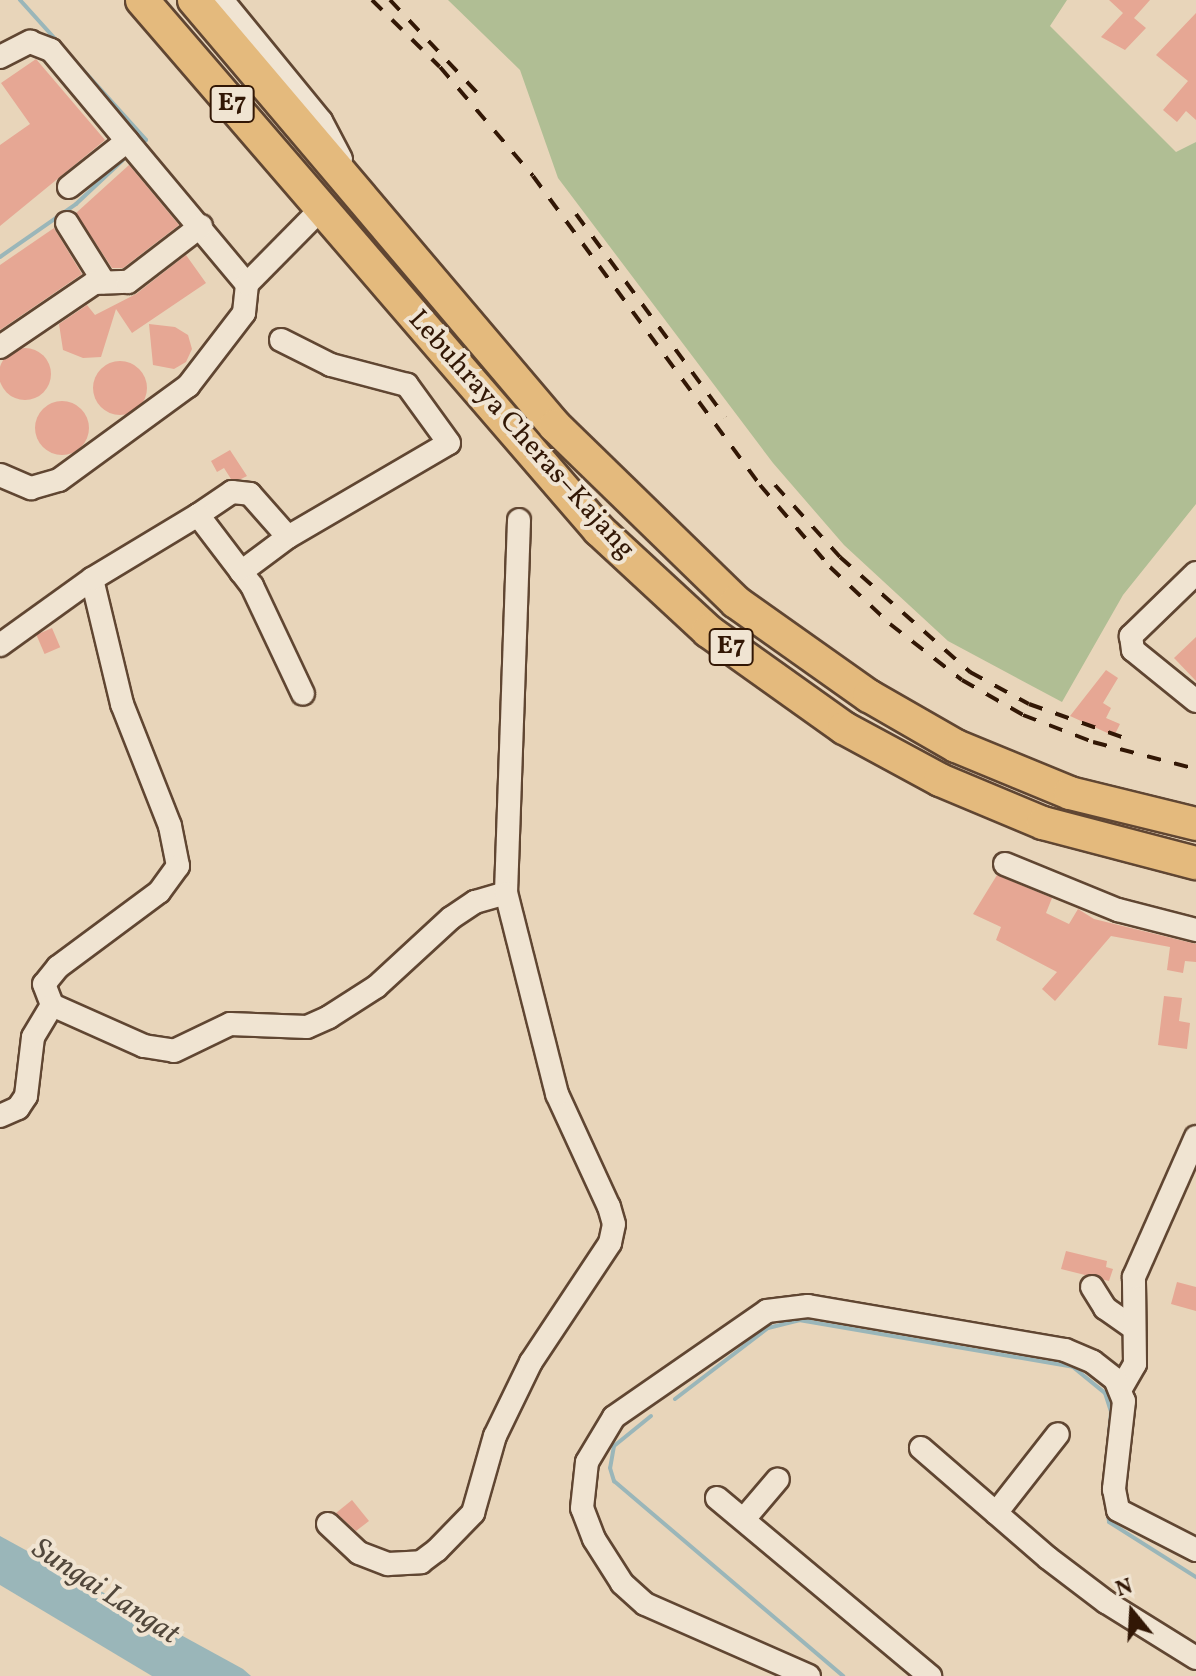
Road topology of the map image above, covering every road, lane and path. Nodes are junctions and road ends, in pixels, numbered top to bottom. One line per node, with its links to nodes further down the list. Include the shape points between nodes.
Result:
1 (142, 0): 10 (highway, Lebuhraya Cheras–Kajang / E7)
2 (194, 0): 9 (highway, Lebuhraya Cheras–Kajang / E7)
3 (222, 0): 5 (street)
4 (243, 0): 5 (street)
5 (243, 25): 9 (street, via 321,121)
6 (0, 57): 7 (street, via 30,42 42,43)
7 (127, 141): 8 (street); 12 (street)
8 (69, 187)
9 (356, 189): 27 (highway, Lebuhraya Cheras–Kajang / E7, via 555,426 736,602 869,696 956,746 1070,793)
10 (322, 208): 14 (street); 28 (highway, Lebuhraya Cheras–Kajang / E7, via 599,530 708,631 844,728 940,780 1043,823)
11 (67, 223): 13 (street)
12 (201, 226): 13 (street, via 128,282); 14 (street)
13 (104, 282): 16 (street, via 79,292)
14 (247, 284): 17 (street, via 244,313 188,386 59,480 31,488)
15 (281, 340): 20 (street, via 331,365 407,385 449,443)
16 (0, 347)
17 (0, 475)
18 (198, 515): 20 (street, via 232,492 250,494); 21 (street); 23 (street)
19 (519, 520): 30 (street)
20 (288, 537): 21 (street)
21 (241, 572): 25 (street)
22 (1196, 573): 26 (street, via 1131,636 1133,650)
23 (92, 579): 24 (street); 32 (street, via 122,704 170,826 178,866 159,892 58,967 44,984)
24 (0, 645)
25 (303, 694)
26 (1196, 701)
27 (1196, 824)
28 (1196, 863)
29 (1005, 864): 31 (street, via 1118,910)
30 (506, 893): 32 (street, via 475,902 451,918 376,987 307,1027 230,1024 174,1051 144,1046); 46 (street, via 557,1094 609,1207 614,1224 610,1243 531,1362 495,1436 473,1513 437,1550 421,1562 388,1564 359,1553)
31 (1196, 930)
32 (52, 1005): 33 (street, via 33,1037 26,1096 18,1108)
33 (0, 1116)
34 (1196, 1137): 35 (street)
35 (1134, 1277): 36 (street); 38 (street)
36 (1157, 1285)
37 (1092, 1287): 38 (street, via 1105,1308)
38 (1132, 1327): 39 (street, via 1135,1364)
39 (1120, 1390): 47 (street, via 1125,1414 1115,1504 1130,1521); 49 (street, via 1103,1369 1065,1350 795,1306 754,1319 614,1417 587,1462 582,1495 594,1539 622,1583 660,1614)
40 (1058, 1434): 44 (street)
41 (921, 1448): 44 (street)
42 (778, 1479): 45 (street)
43 (717, 1498): 45 (street)
44 (996, 1513): 48 (street, via 1106,1602)
45 (744, 1519): 50 (street)
46 (328, 1524)
47 (1196, 1550)
48 (1196, 1658)
49 (809, 1676)
50 (930, 1676)

